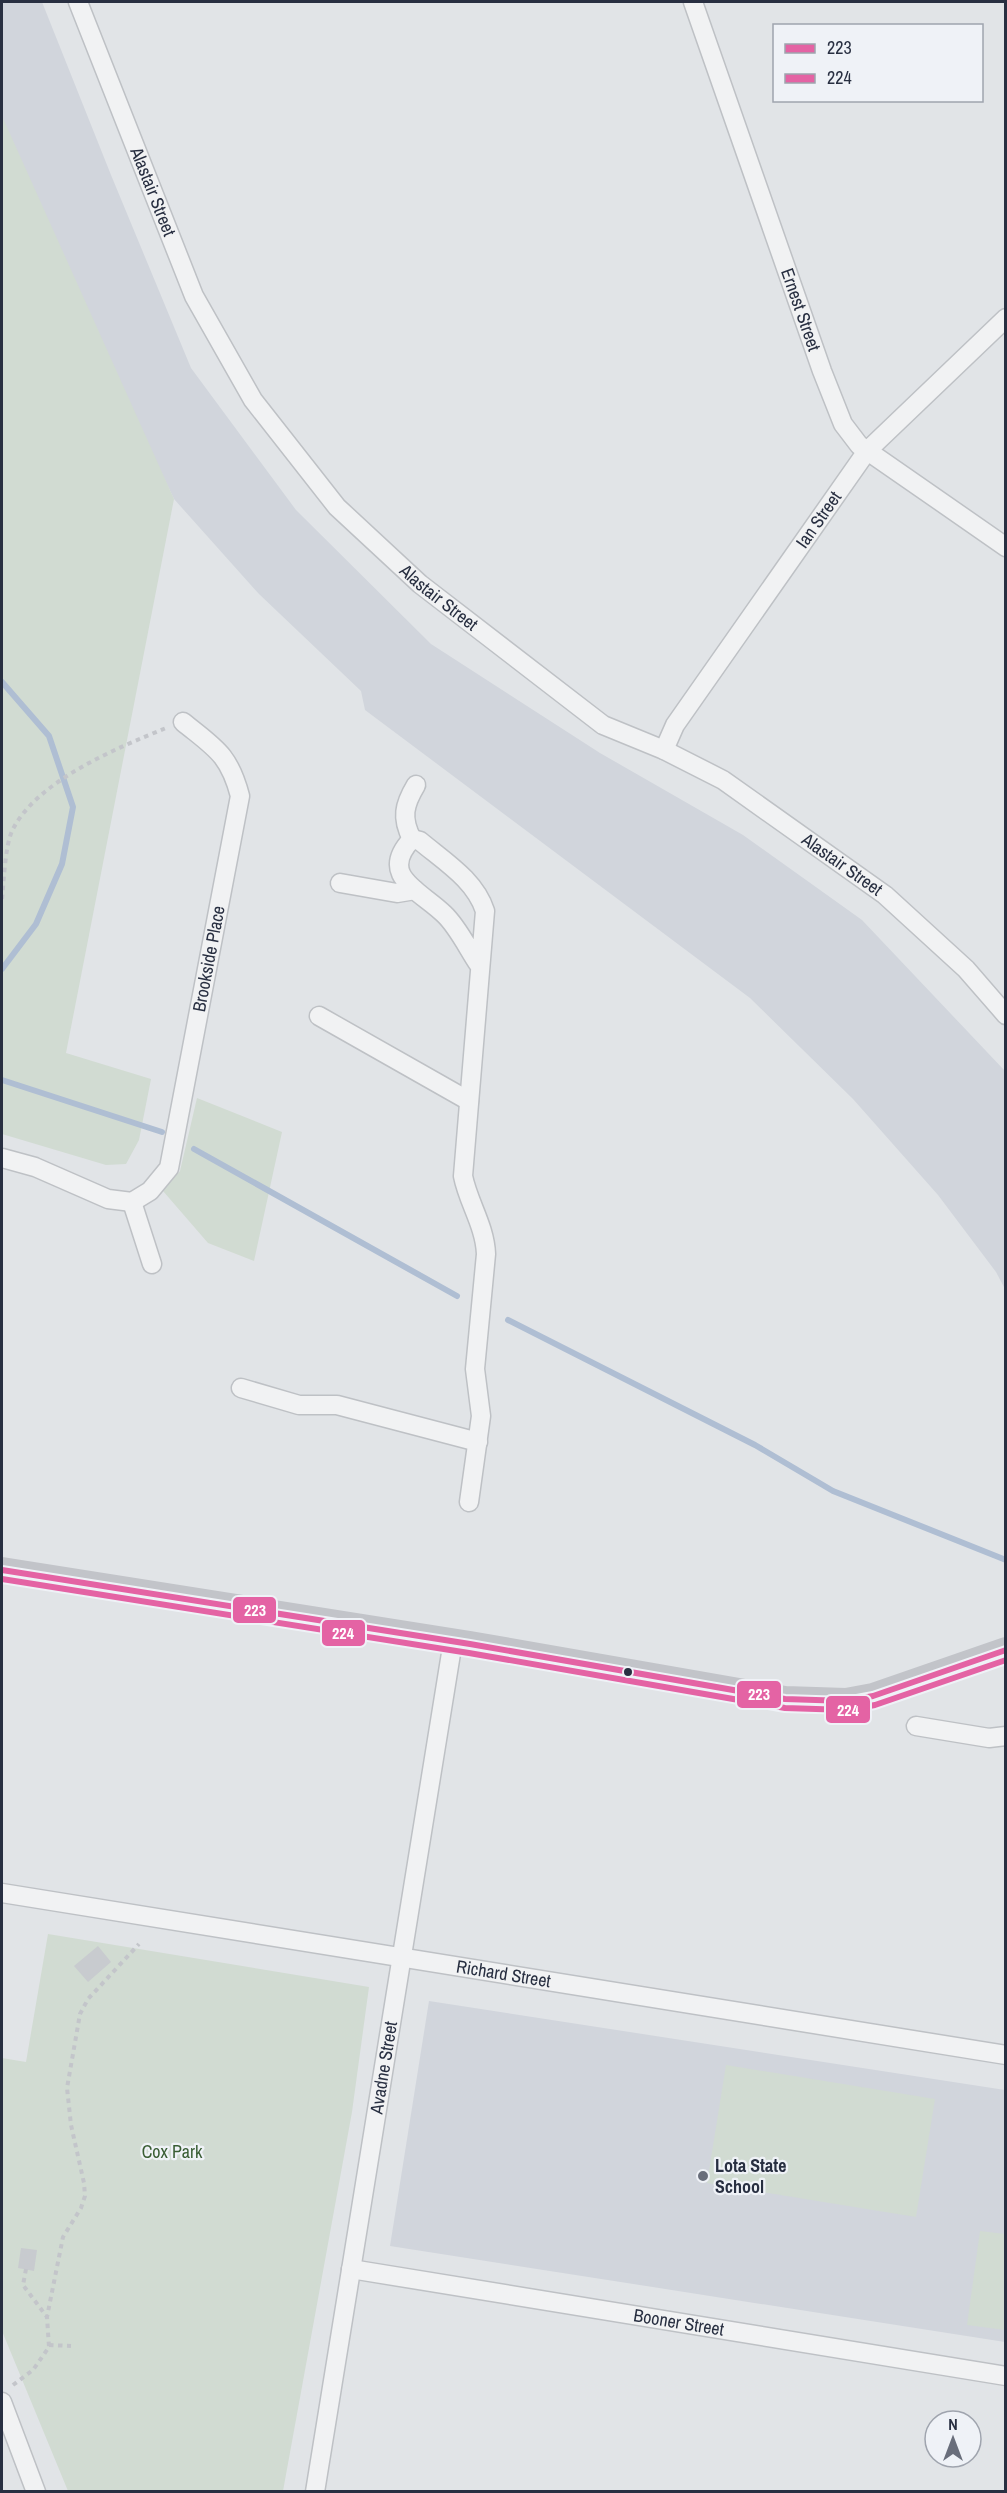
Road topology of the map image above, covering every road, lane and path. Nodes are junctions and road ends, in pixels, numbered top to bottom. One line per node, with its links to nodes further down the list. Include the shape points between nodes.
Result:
1 (78, 2): 7 (street, Alastair Street, via 194,296 260,409 337,507 420,584 603,725)
2 (693, 2): 4 (street, Ernest Street, via 830,395 843,424)
3 (1005, 318): 4 (street, Ian Street)
4 (867, 452): 5 (street, Ernest Street); 7 (street, Ian Street, via 675,725)
5 (1005, 547)
6 (183, 722): 12 (path, via 123,745 51,787 24,812 11,833); 18 (street, Brookside Place, via 225,756 240,796 169,1168 150,1191)
7 (664, 750): 14 (street, Alastair Street, via 723,780 885,895 966,969)
8 (416, 785): 9 (street, via 406,801 403,822)
9 (412, 839): 11 (street, via 402,849 399,869 402,880); 13 (street, via 420,841 467,881 480,898 485,911)
10 (340, 883): 11 (street, via 397,893)
11 (415, 890): 13 (street, via 446,915)
12 (2, 899)
13 (479, 965): 16 (street)
14 (1005, 1015)
15 (319, 1016): 16 (street)
16 (469, 1101): 21 (street, via 463,1176 466,1194 486,1239 475,1369 481,1416)
17 (2, 1158): 18 (street, via 35,1167 108,1199)
18 (132, 1202): 19 (street)
19 (152, 1264)
20 (241, 1388): 21 (street, via 299,1405 337,1405)
21 (478, 1442): 22 (street)
22 (470, 1502)
23 (2, 1570): 24 (street)
24 (453, 1641): 25 (street, via 785,1699 822,1701 873,1696); 30 (street, Avadne Street)
25 (1005, 1650)
26 (916, 1726): 27 (street, via 989,1738)
27 (1005, 1736)
28 (2, 1893): 30 (street, Richard Street)
29 (139, 1944): 34 (path, via 80,2014 67,2088 85,2196 63,2237)
30 (402, 1958): 31 (street, Richard Street); 33 (street, Avadne Street)
31 (1005, 2055)
32 (26, 2269): 34 (path, via 23,2285)
33 (351, 2269): 37 (street, Booner Street); 41 (street, Avadne Street)
34 (47, 2317): 35 (path)
35 (49, 2345): 36 (path); 38 (path, via 40,2362)
36 (71, 2346)
37 (1005, 2376)
38 (13, 2385)
39 (2, 2402): 40 (street)
40 (36, 2492)
41 (315, 2492)

